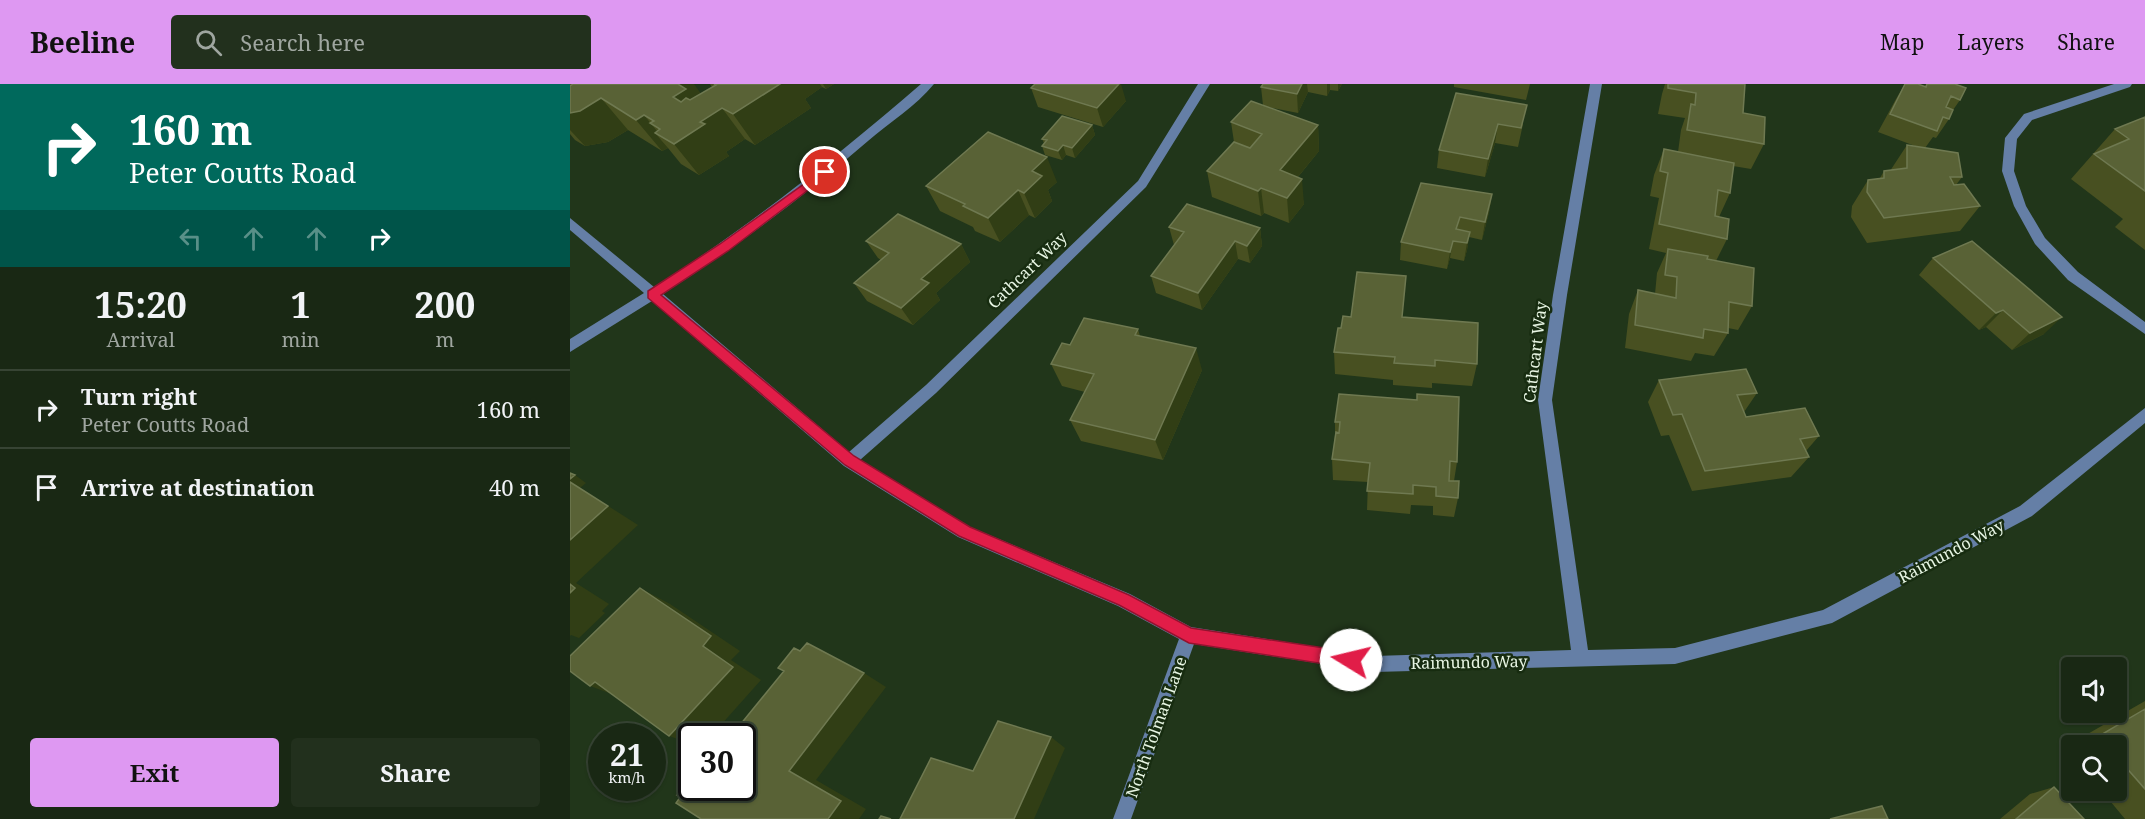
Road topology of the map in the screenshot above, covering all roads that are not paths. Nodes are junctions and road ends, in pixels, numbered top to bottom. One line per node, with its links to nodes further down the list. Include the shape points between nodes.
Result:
1 (928, 84): 6 (street, via 785,203)
2 (1204, 84): 10 (street, Cathcart Way, via 1142,184 931,389)
3 (1596, 84): 12 (street, Cathcart Way, via 1545,400)
4 (2126, 84): 7 (street, via 2028,117 2011,138 2008,171 2020,206 2040,241 2073,276)
5 (570, 224): 6 (street, Raimundo Way)
6 (652, 295): 8 (street); 10 (street, Raimundo Way)
7 (2145, 329)
8 (570, 346)
9 (2145, 414): 12 (street, Raimundo Way, via 2026,511 1826,616 1675,656)
10 (849, 460): 11 (street, Raimundo Way, via 964,532 1124,600)
11 (1189, 635): 12 (street, Raimundo Way, via 1374,664); 13 (street, North Tolman Lane)
12 (1581, 660)
13 (1122, 819)

